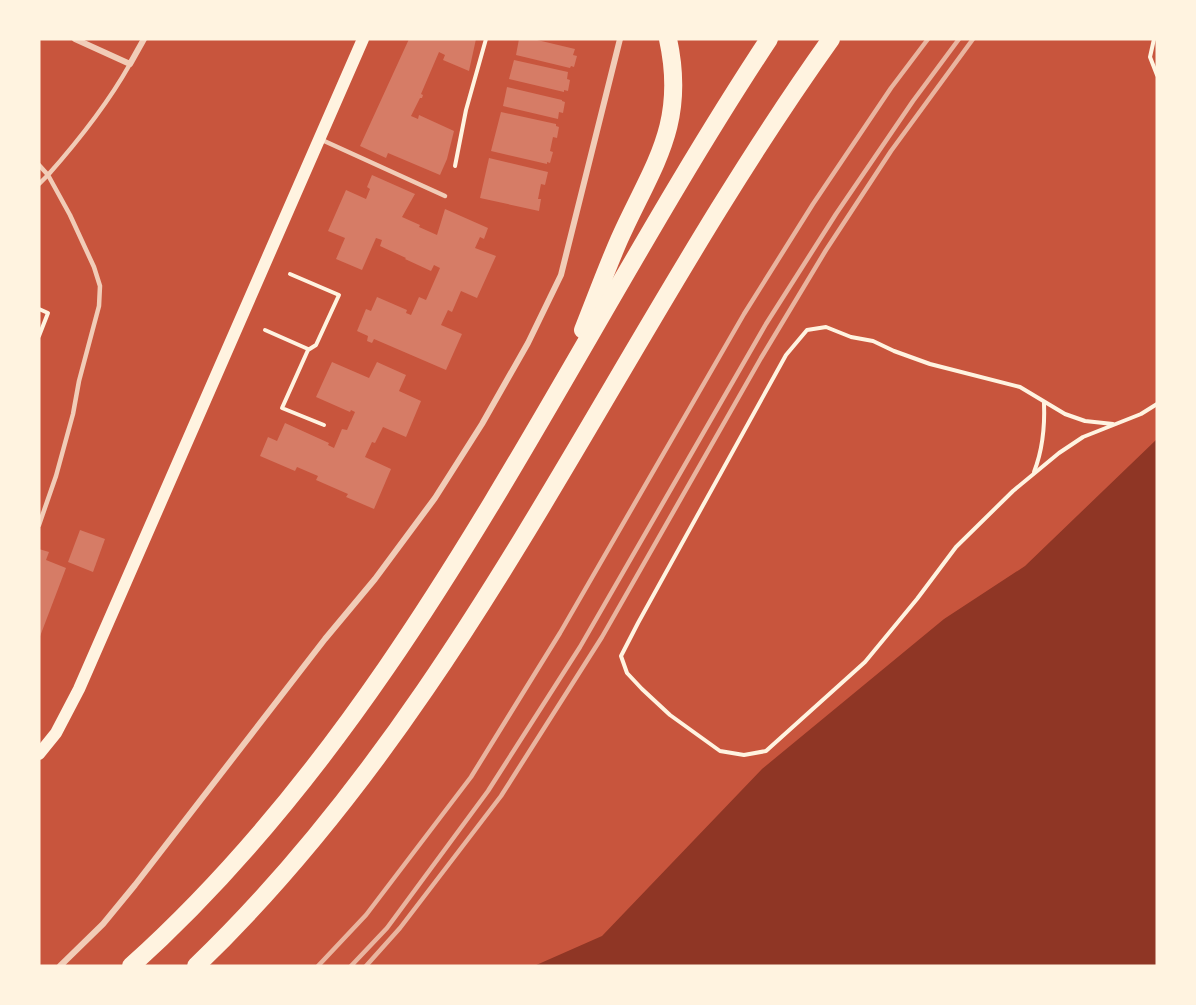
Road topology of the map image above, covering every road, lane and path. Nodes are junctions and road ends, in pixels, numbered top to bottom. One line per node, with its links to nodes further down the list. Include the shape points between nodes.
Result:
1 (75, 39): 10 (street)
2 (144, 39): 10 (street)
3 (363, 39): 12 (main road)
4 (486, 39): 14 (path)
5 (620, 39): 31 (street, via 561,276 482,424 435,498 375,579 135,885 103,924)
6 (668, 39): 23 (highway, via 674,95 663,148)
7 (769, 39): 23 (highway)
8 (831, 39): 33 (highway, via 699,241 460,640 323,828)
9 (1154, 39): 11 (path, via 1150,57)
10 (130, 64): 15 (lane, via 82,136)
11 (1157, 75)
12 (319, 139): 17 (lane); 30 (main road, via 79,689 56,733)
13 (39, 165): 15 (lane)
14 (455, 166)
15 (48, 175): 16 (lane); 29 (lane, via 100,286 99,306 73,414)
16 (39, 184)
17 (445, 196)
18 (290, 274): 22 (path, via 339,296 316,345)
19 (39, 309): 21 (path, via 48,313)
20 (265, 330): 22 (path)
21 (39, 336)
22 (309, 350): 27 (path, via 282,408)
23 (558, 389): 32 (highway, via 439,588 351,716 255,839)
24 (1044, 403): 26 (path, via 1085,421); 28 (path, via 1042,449); 28 (path, via 1020,387 930,364 873,341 826,327 807,330 786,355 621,656 627,673 670,715 720,751 766,751 865,662 956,547)
25 (1157, 404): 26 (path)
26 (1113, 424): 28 (path, via 1083,437)
27 (324, 425)
28 (1033, 473)
29 (39, 525)
30 (39, 754)
31 (60, 966)
32 (131, 966)
33 (196, 966)

